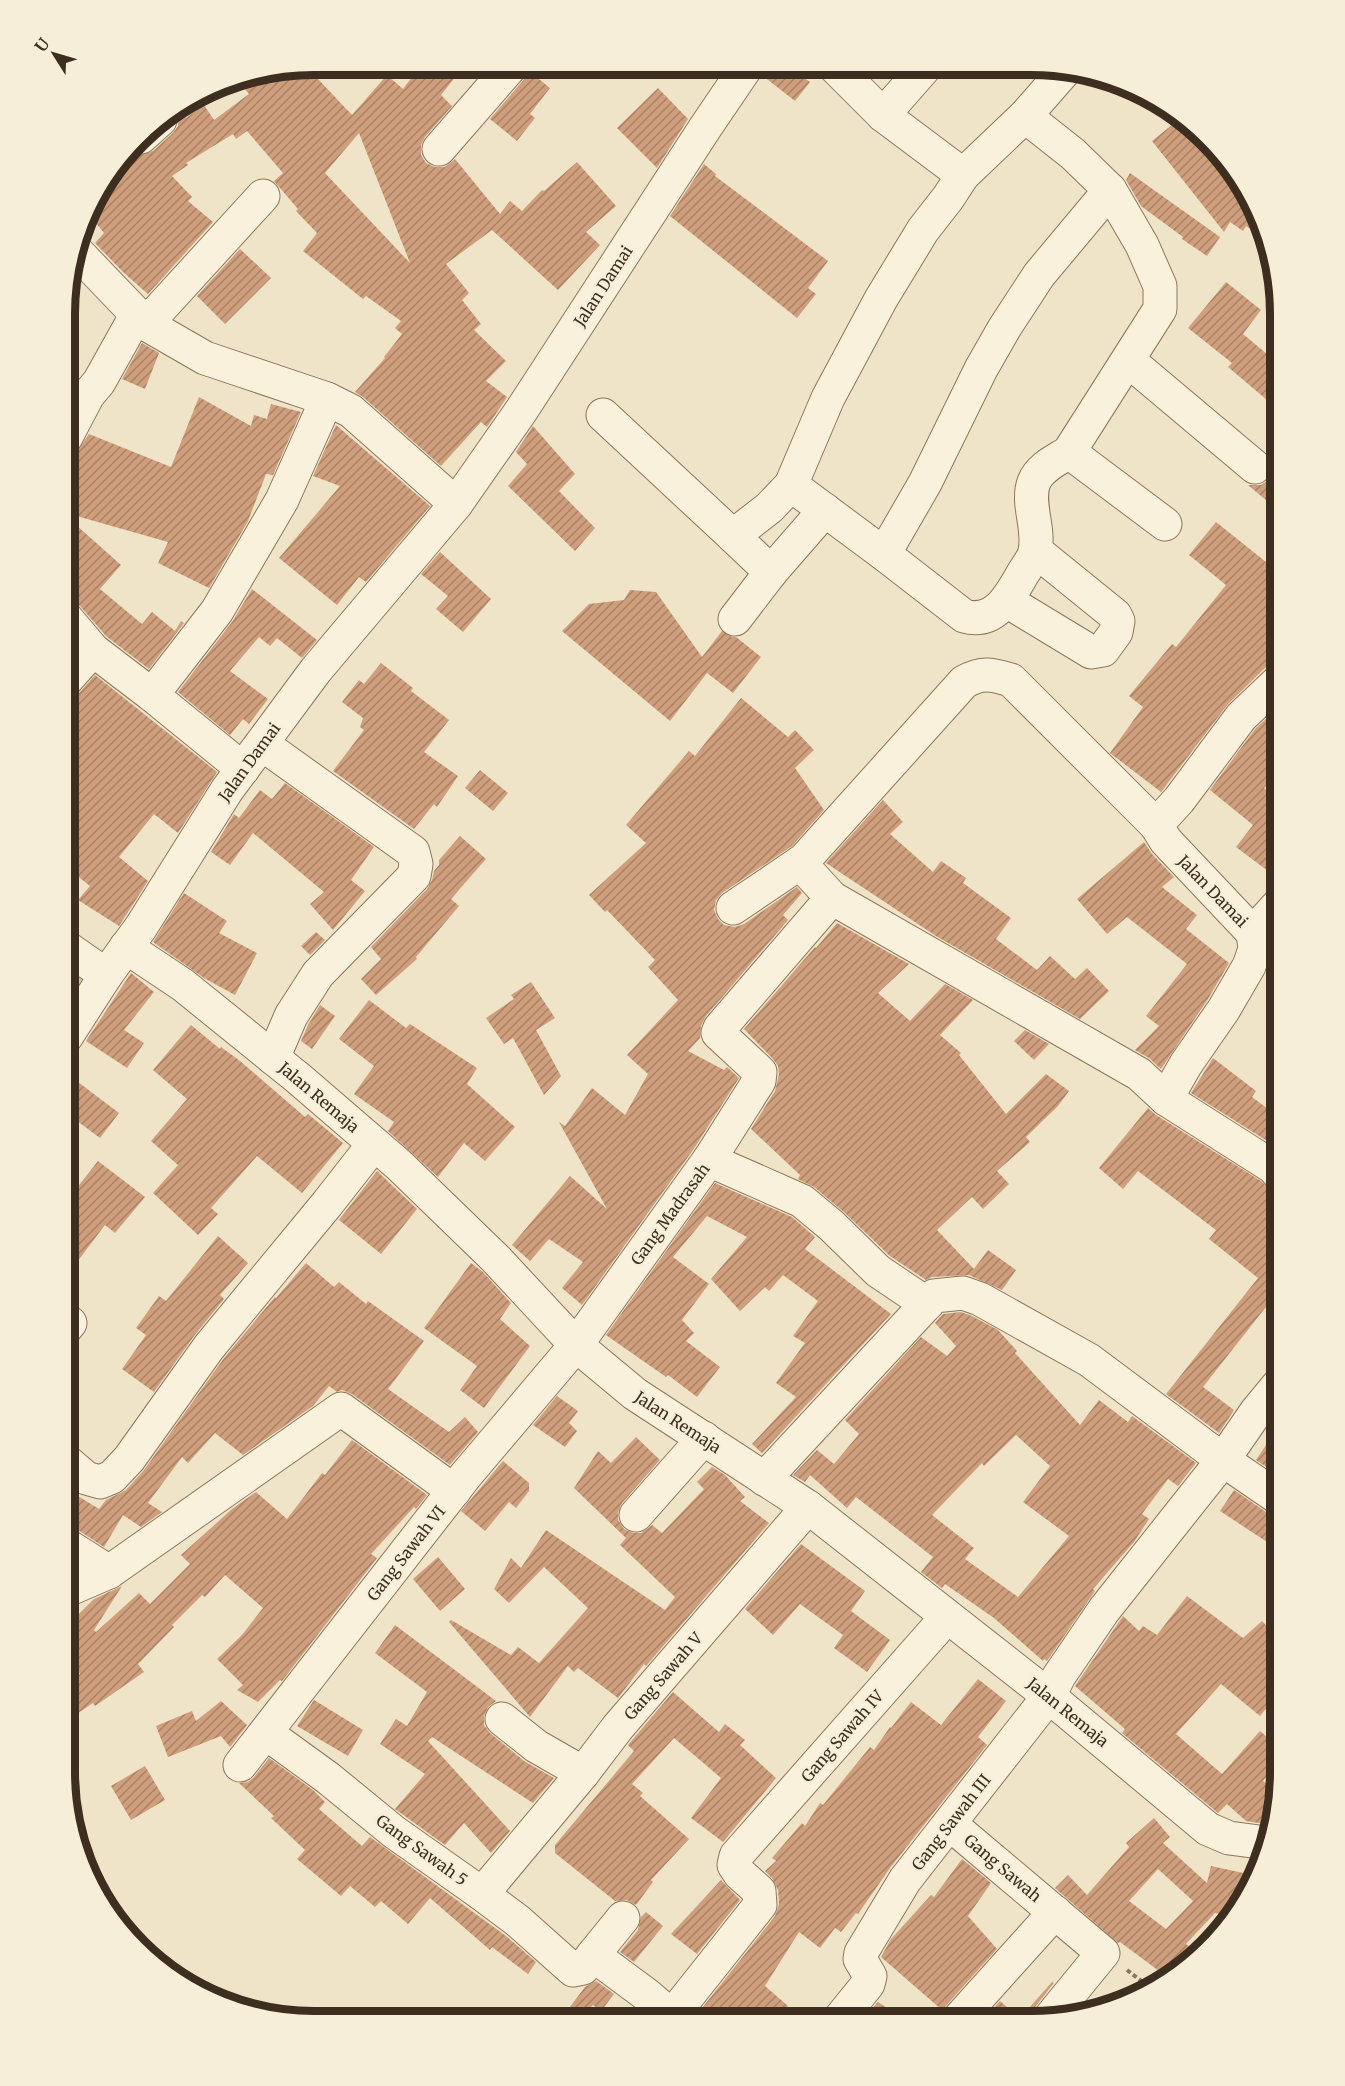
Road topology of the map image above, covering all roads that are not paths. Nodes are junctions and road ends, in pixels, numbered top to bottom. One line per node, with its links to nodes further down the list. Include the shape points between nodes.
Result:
1 (503, 75): 8 (street)
2 (741, 75): 21 (street, Jalan Damai)
3 (843, 75): 6 (street)
4 (918, 75): 6 (street)
5 (1059, 77): 7 (street)
6 (884, 115): 9 (street)
7 (1025, 116): 9 (street); 10 (street)
8 (439, 149)
9 (963, 175): 20 (street, via 923,230 881,299 828,398)
10 (1110, 190): 14 (street, via 1160,286 1160,309); 26 (street, via 1039,275 1005,327)
11 (263, 196): 13 (street)
12 (82, 257): 13 (street)
13 (142, 319): 15 (street, via 205,358); 17 (street)
14 (1129, 361): 18 (street); 19 (street)
15 (327, 399): 21 (street, via 351,411); 34 (street, via 282,500 217,611)
16 (603, 415): 24 (street)
17 (75, 420)
18 (1070, 452): 23 (street); 25 (street, via 1046,466 1035,479 1030,496)
19 (1255, 467)
20 (791, 486): 22 (street); 24 (street)
21 (456, 504): 35 (street, Jalan Damai, via 316,670)
22 (825, 510): 26 (street); 27 (street)
23 (1165, 524)
24 (733, 536): 27 (street)
25 (1036, 551): 28 (street); 28 (street, via 1115,615 1116,632 1103,650 1091,652)
26 (884, 554): 28 (street, via 964,616 975,620 989,616)
27 (771, 572): 29 (street)
28 (1007, 601)
29 (735, 619)
30 (75, 629): 31 (street)
31 (93, 650): 32 (street); 34 (street)
32 (75, 670)
33 (1270, 689): 36 (street, via 1241,717 1186,793)
34 (152, 695): 35 (street)
35 (252, 756): 42 (street, Jalan Damai); 46 (street, via 412,852 416,864 414,876 318,974 291,1016)
36 (1156, 825): 37 (street, Jalan Damai, via 1011,680 979,674 964,682); 41 (street, Jalan Damai, via 1166,841)
37 (800, 863): 38 (street); 39 (street, Jalan Damai)
38 (832, 898): 47 (street, via 1139,1074); 49 (street, Gang Madrasah, via 720,1028 720,1037 760,1072 759,1081)
39 (733, 908)
40 (1270, 914): 41 (street)
41 (1253, 933): 47 (street, Jalan Damai, via 1255,949 1249,966)
42 (126, 947): 44 (street, Jalan Damai); 46 (street, Jalan Remaja, via 183,986)
43 (75, 953): 44 (street)
44 (105, 975): 45 (street, Jalan Damai)
45 (75, 1023)
46 (273, 1058): 48 (street, Jalan Remaja)
47 (1166, 1099): 50 (street)
48 (374, 1143): 52 (street, Jalan Remaja, via 496,1259); 56 (street, via 209,1347 112,1478 100,1482 86,1478)
49 (709, 1160): 51 (street, via 802,1201 878,1271); 52 (street, Gang Madrasah)
50 (1270, 1165)
51 (927, 1304): 55 (street, via 934,1296 947,1294 963,1293 980,1299 1089,1360); 57 (street)
52 (576, 1345): 54 (street, Jalan Remaja, via 635,1394); 58 (street, Gang Sawah VI)
53 (1270, 1395): 55 (street, Gang Sawah III)
54 (704, 1438): 57 (street, Jalan Remaja); 61 (street)
55 (1222, 1460): 59 (street); 66 (street, Gang Sawah III, via 1104,1610)
56 (75, 1469)
57 (764, 1479): 60 (street, Jalan Remaja)
58 (454, 1491): 63 (street, via 340,1409); 68 (street, Gang Sawah VI)
59 (1270, 1492)
60 (808, 1507): 65 (street, Jalan Remaja); 70 (street, Gang Sawah V)
61 (636, 1515)
62 (75, 1550): 63 (street)
63 (109, 1572): 64 (street)
64 (75, 1587)
65 (947, 1617): 66 (street, Jalan Remaja); 79 (street, Gang Sawah IV, via 736,1856 734,1865 759,1891 760,1905)
66 (1049, 1696): 71 (street, Gang Sawah III); 72 (street, Jalan Remaja, via 1208,1829 1229,1839)
67 (502, 1719): 70 (street, via 536,1746)
68 (266, 1732): 69 (street, Gang Sawah VI); 73 (street, Gang Sawah 5, via 394,1832)
69 (240, 1765)
70 (583, 1773): 73 (street, Gang Sawah 5)
71 (950, 1824): 74 (street, Gang Sawah); 80 (street, Gang Sawah III, via 905,1880 861,1953 860,1959 870,1976 868,1984)
72 (1259, 1842)
73 (482, 1894): 76 (street, via 573,1970 583,1968)
74 (1055, 1912): 77 (street, Gang Sawah, via 1103,1953); 81 (street, Gang Sawah)
75 (623, 1918): 76 (street)
76 (593, 1955): 78 (street)
77 (1057, 2009)
78 (665, 2011)
79 (679, 2011)
80 (846, 2011)
81 (966, 2011)

